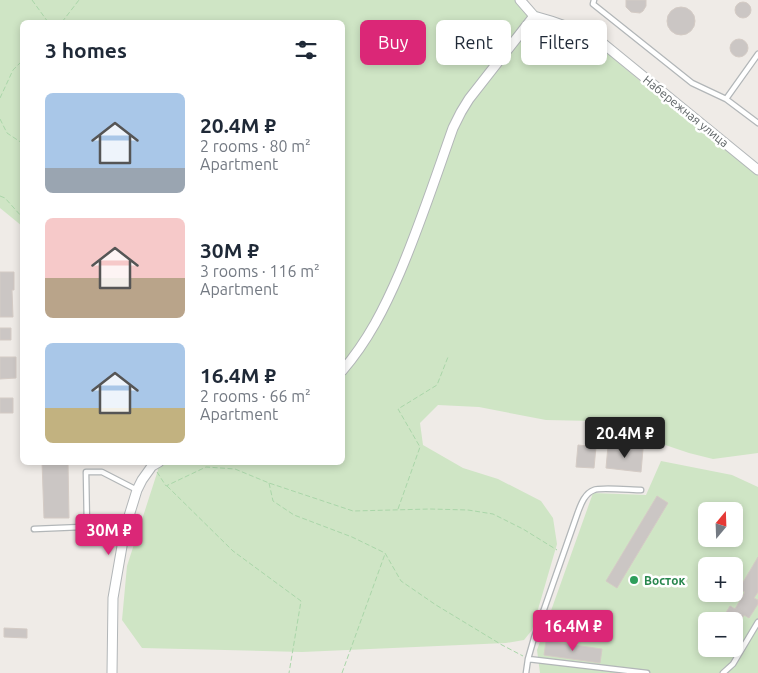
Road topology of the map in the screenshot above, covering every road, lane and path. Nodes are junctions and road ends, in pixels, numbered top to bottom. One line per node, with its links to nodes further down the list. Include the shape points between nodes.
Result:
1 (32, 0): 6 (path)
2 (79, 0): 7 (path)
3 (520, 0): 5 (street)
4 (594, 0): 11 (lane, via 593,4 692,83)
5 (534, 16): 15 (street, Набережная улица, via 564,24 600,41); 19 (street, via 460,112 413,240 385,305)
6 (47, 20)
7 (64, 20)
8 (758, 54): 11 (lane)
9 (20, 63): 10 (path, via 13,70)
10 (0, 98)
11 (726, 99): 13 (lane)
12 (0, 120): 14 (path, via 7,133)
13 (758, 123)
14 (20, 142)
15 (758, 170)
16 (0, 196): 17 (path)
17 (20, 215)
18 (448, 357): 26 (path, via 437,385 398,409 420,447)
19 (345, 367)
20 (155, 465): 24 (street)
21 (156, 465): 23 (path)
22 (269, 483): 23 (path, via 235,469 206,467); 26 (path, via 353,512); 30 (path, via 273,501 294,514)
23 (166, 486): 35 (path, via 233,550 301,601)
24 (137, 490): 27 (lane, via 102,472 86,472); 29 (street)
25 (641, 490): 31 (lane, via 595,489 588,493)
26 (398, 510): 31 (path, via 468,510 493,514)
27 (87, 527): 28 (lane); 29 (lane)
28 (34, 529)
29 (125, 529): 34 (street, via 113,598)
30 (385, 553): 33 (path, via 401,581); 36 (path)
31 (563, 554): 33 (lane)
32 (758, 622): 39 (lane)
33 (528, 659): 37 (lane); 38 (lane)
34 (112, 673)
35 (289, 673)
36 (342, 673)
37 (526, 673)
38 (647, 673)
39 (724, 673)

